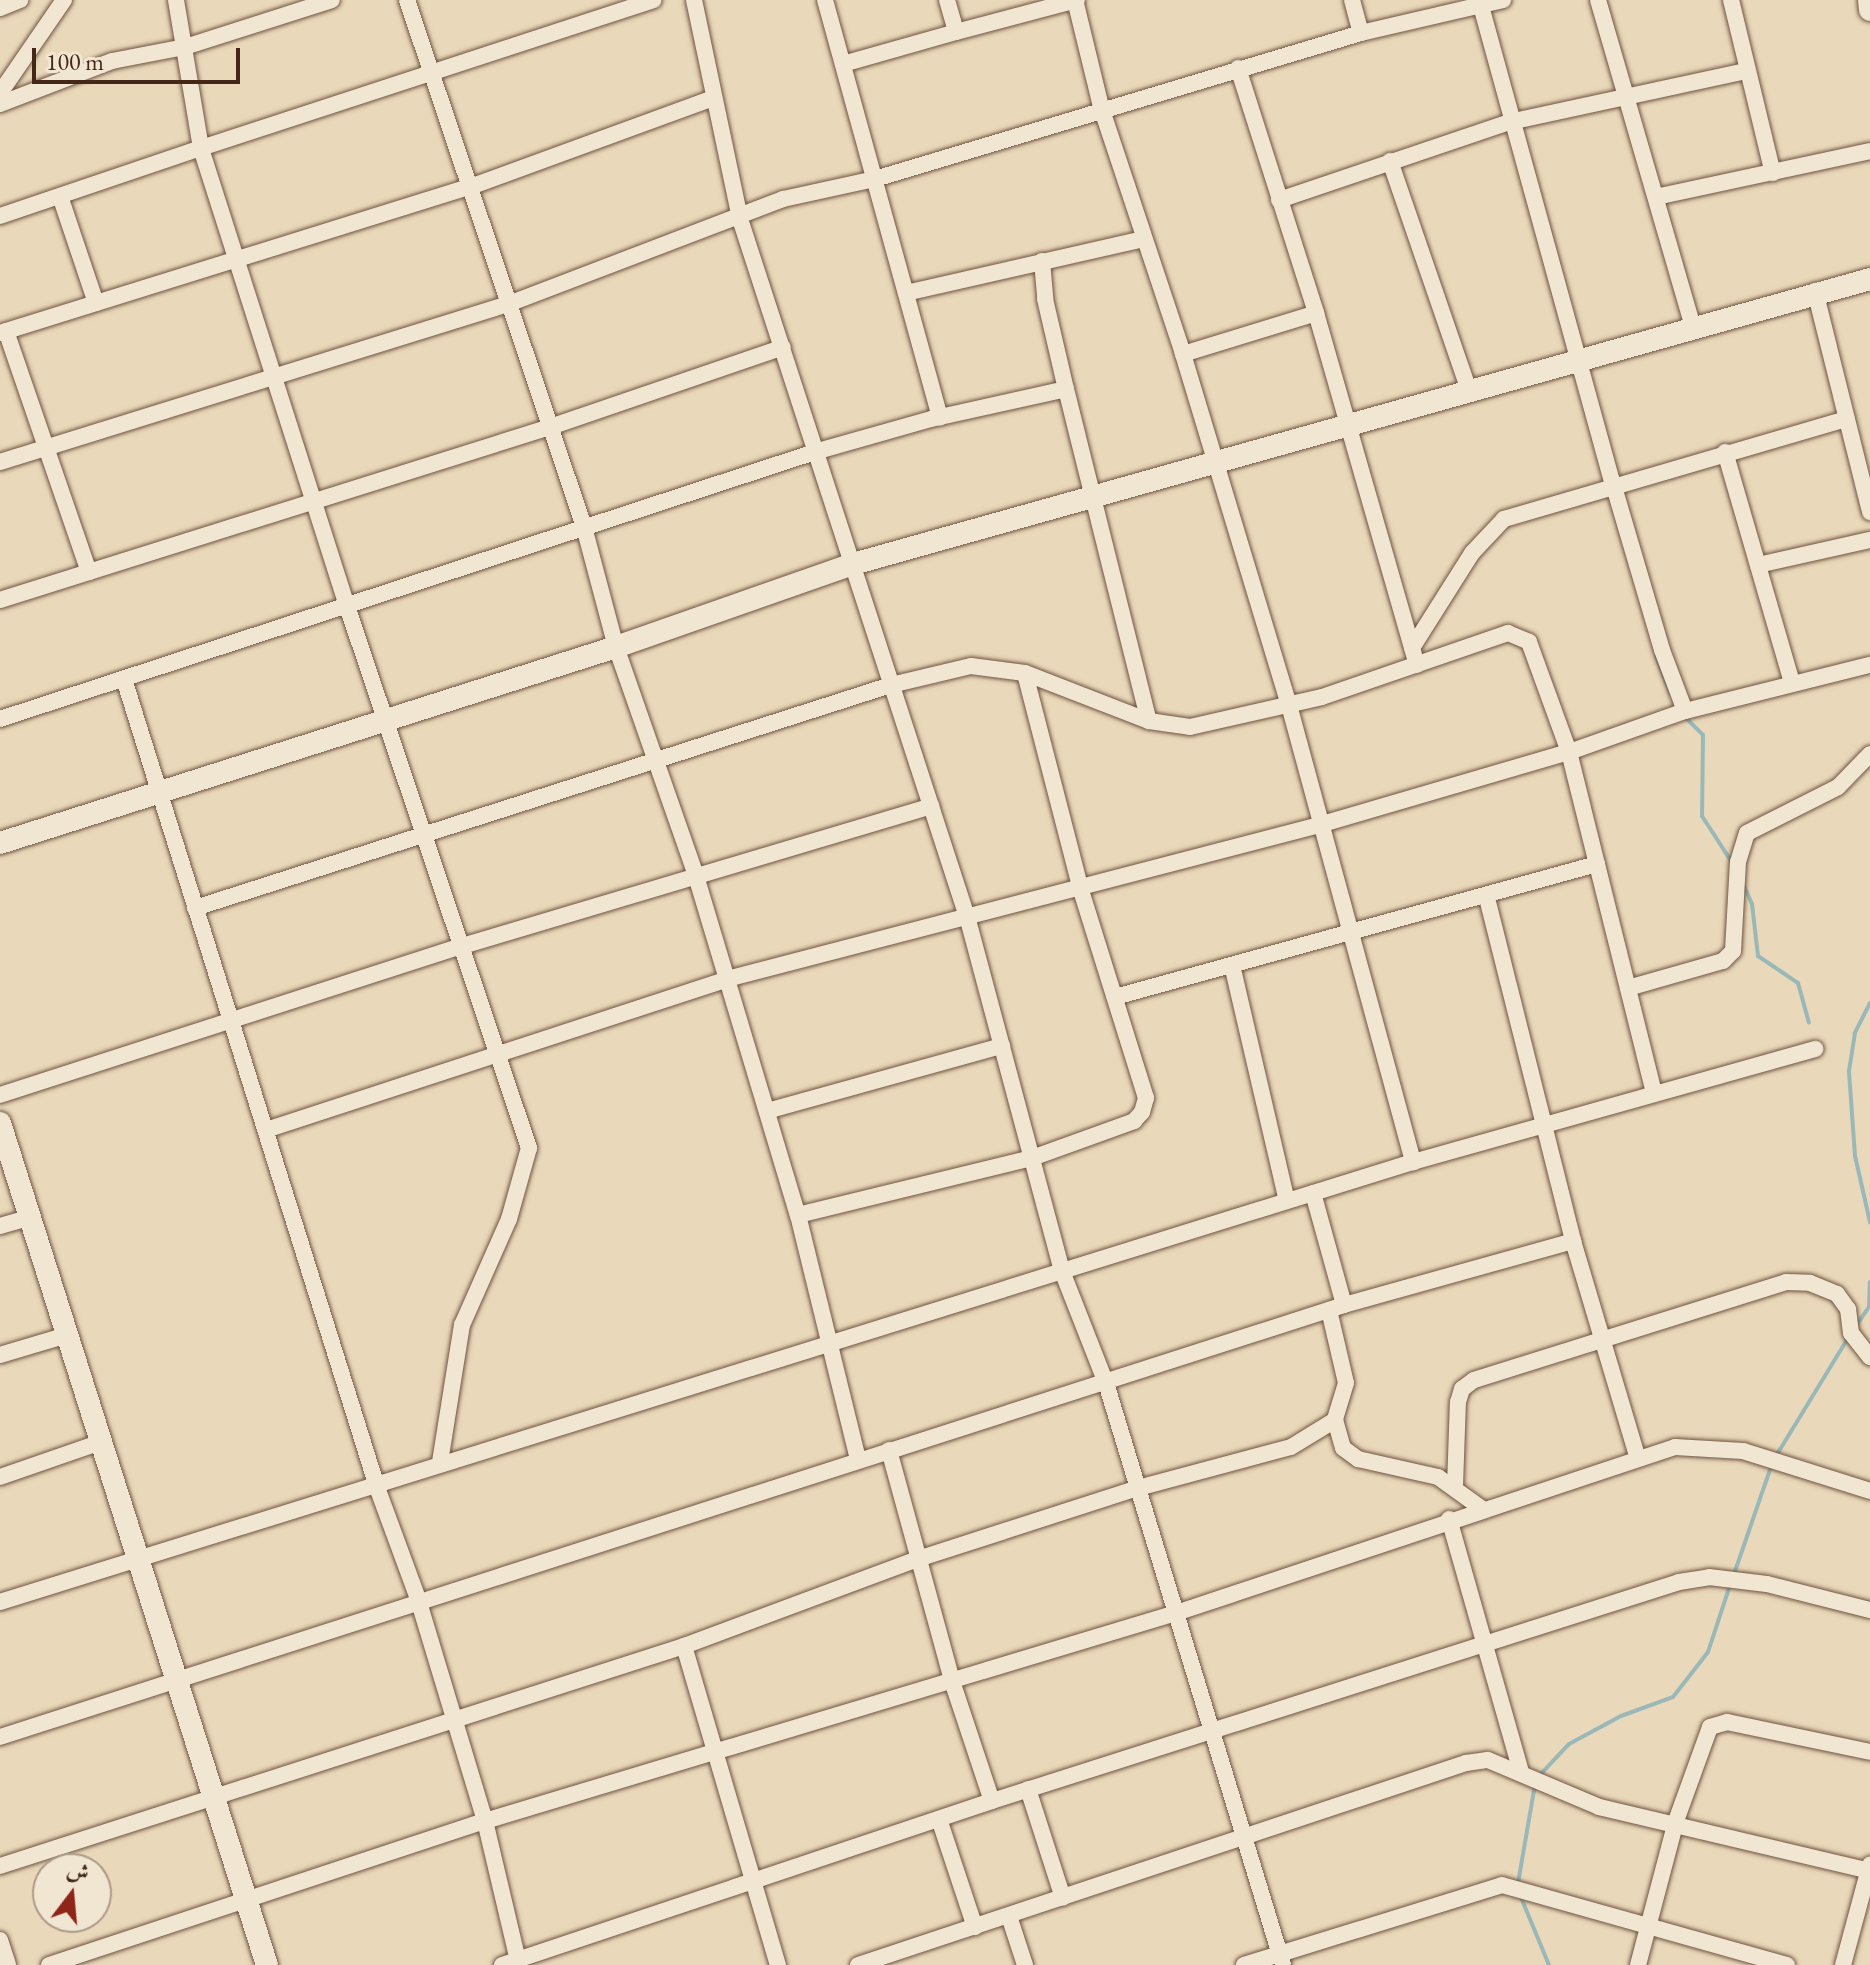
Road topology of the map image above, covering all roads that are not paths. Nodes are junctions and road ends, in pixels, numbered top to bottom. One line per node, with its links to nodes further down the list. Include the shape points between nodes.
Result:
1 (20, 0): 17 (street)
2 (64, 0): 26 (street)
3 (176, 0): 21 (street)
4 (407, 0): 25 (street)
5 (653, 0): 25 (street)
6 (694, 0): 28 (street)
7 (825, 0): 22 (street)
8 (947, 0): 19 (street)
9 (1076, 0): 19 (street); 30 (street)
10 (1352, 0): 20 (street)
11 (1503, 0): 16 (street)
12 (1598, 0): 27 (street)
13 (1731, 0): 24 (street)
14 (1869, 0): 18 (main road)
15 (327, 1): 21 (street)
16 (1481, 6): 20 (street); 31 (street)
17 (0, 8)
18 (1870, 10)
19 (956, 32): 22 (street)
20 (1361, 33): 23 (street)
21 (185, 47): 29 (street, via 112,61); 32 (street)
22 (843, 64): 36 (street)
23 (1238, 68): 30 (street); 40 (street)
24 (1746, 71): 27 (street); 35 (street)
25 (432, 74): 32 (street); 37 (street)
26 (0, 93)
27 (1624, 94): 31 (street); 39 (street)
28 (711, 99): 37 (street); 42 (street)
29 (0, 104)
30 (1101, 107): 36 (street); 43 (street)
31 (1510, 122): 34 (street); 56 (street)
32 (201, 148): 38 (street); 45 (street)
33 (1870, 151): 35 (street)
34 (1390, 161): 40 (street); 59 (street)
35 (1773, 173): 39 (street)
36 (875, 179): 42 (street, via 783,199); 48 (street)
37 (470, 187): 45 (street); 50 (street)
38 (60, 196): 41 (street); 49 (street)
39 (1656, 197): 52 (street)
40 (1279, 200): 51 (street)
41 (0, 216)
42 (740, 219): 50 (street); 54 (street)
43 (1143, 239): 44 (street); 55 (street)
44 (1042, 261): 48 (street); 58 (street, via 1045,299)
45 (238, 262): 49 (street); 57 (street)
46 (1870, 279): 47 (main road)
47 (1815, 291): 52 (main road); 61 (street)
48 (906, 293): 60 (street)
49 (96, 303): 53 (street)
50 (511, 303): 57 (street); 62 (street)
51 (1316, 313): 55 (street); 63 (street)
52 (1693, 326): 56 (main road)
53 (3, 332): 64 (street)
54 (783, 347): 62 (street); 65 (street)
55 (1183, 354): 68 (street)
56 (1577, 359): 59 (main road); 69 (street)
57 (276, 380): 64 (street); 71 (street)
58 (1066, 389): 60 (street); 70 (street)
59 (1469, 391): 63 (main road)
60 (940, 417): 65 (street)
61 (1847, 419): 66 (street); 72 (street)
62 (550, 427): 71 (street); 73 (street)
63 (1345, 429): 68 (main road); 81 (street)
64 (49, 445): 67 (street); 77 (street)
65 (818, 451): 73 (street); 75 (street)
66 (1725, 452): 69 (street); 76 (street)
67 (0, 462)
68 (1218, 465): 70 (main road); 88 (street)
69 (1614, 486): 81 (street, via 1504,519 1489,531); 89 (street)
70 (1094, 498): 75 (main road); 92 (street)
71 (316, 500): 77 (street); 79 (street)
72 (1870, 512)
73 (584, 527): 79 (street); 80 (street)
74 (1870, 540): 76 (street)
75 (853, 564): 80 (main road); 87 (street)
76 (1758, 565): 86 (street)
77 (89, 572): 78 (street)
78 (0, 600)
79 (347, 606): 85 (street); 91 (street)
80 (616, 647): 91 (main road); 95 (street)
81 (1412, 648): 82 (street)
82 (1417, 665): 88 (street); 93 (street, via 1508,633 1519,635 1529,642)
83 (1870, 665): 86 (street)
84 (1025, 673): 87 (street, via 971,666); 92 (street); 103 (street)
85 (124, 679): 90 (street); 96 (street)
86 (1792, 682): 89 (street)
87 (891, 685): 95 (street); 97 (street)
88 (1289, 705): 92 (street, via 1190,727); 98 (street)
89 (1685, 711): 93 (street)
90 (0, 719)
91 (386, 719): 96 (main road); 99 (street)
92 (1149, 721)
93 (1569, 752): 98 (street); 101 (street)
94 (1870, 754): 111 (street, via 1838,787 1747,833 1738,862 1733,951 1723,961)
95 (654, 760): 99 (street); 102 (street)
96 (159, 793): 100 (main road); 105 (street)
97 (931, 806): 102 (street); 106 (street)
98 (1319, 825): 103 (street); 107 (street)
99 (426, 836): 105 (street); 108 (street)
100 (0, 843)
101 (1597, 864): 104 (street); 111 (street)
102 (696, 876): 108 (street); 110 (street)
103 (1081, 890): 106 (street); 112 (street)
104 (1487, 898): 107 (street); 121 (street)
105 (195, 908): 113 (street)
106 (968, 920): 110 (street); 114 (street)
107 (1349, 932): 109 (street); 124 (street)
108 (459, 947): 113 (street); 116 (street)
109 (1232, 965): 112 (street); 126 (street)
110 (727, 979): 116 (street); 119 (street)
111 (1628, 988): 117 (street)
112 (1115, 997): 123 (street, via 1146,1098 1142,1112 1134,1121)
113 (231, 1020): 118 (street); 122 (street)
114 (1002, 1046): 119 (street); 123 (street)
115 (1815, 1049): 117 (street)
116 (498, 1053): 122 (street); 144 (street, via 529,1148 509,1219 462,1325)
117 (1654, 1094): 121 (street)
118 (0, 1095)
119 (767, 1111): 127 (street)
120 (0, 1123): 128 (main road)
121 (1543, 1126): 124 (street); 130 (street)
122 (266, 1130): 146 (street)
123 (1032, 1158): 127 (street); 131 (street)
124 (1413, 1162): 125 (street)
125 (1313, 1193): 126 (street); 132 (street)
126 (1287, 1201): 131 (street)
127 (798, 1215): 135 (street)
128 (28, 1218): 129 (street); 133 (main road)
129 (0, 1226)
130 (1573, 1241): 132 (street); 134 (street)
131 (1062, 1271): 135 (street); 138 (street)
132 (1336, 1308): 138 (street); 139 (street, via 1346,1383)
133 (67, 1335): 136 (street); 140 (main road)
134 (1603, 1341): 137 (street, via 1798,1282 1837,1294 1848,1309 1851,1333); 143 (street); 147 (street, via 1474,1380 1462,1389)
135 (831, 1342): 142 (street); 144 (street)
136 (0, 1355)
137 (1870, 1357)
138 (1106, 1383): 141 (street); 148 (street)
139 (1335, 1420): 147 (street, via 1343,1448 1358,1459 1438,1477); 148 (street, via 1291,1447)
140 (101, 1442): 145 (street); 152 (main road)
141 (889, 1450): 142 (street); 153 (street)
142 (858, 1459): 154 (street)
143 (1638, 1459): 149 (street, via 1675,1447 1705,1445 1743,1451); 150 (street)
144 (440, 1462): 146 (street)
145 (0, 1477)
146 (376, 1482): 152 (street); 154 (street)
147 (1455, 1486): 150 (street)
148 (1138, 1488): 153 (street); 157 (street)
149 (1870, 1491)
150 (1481, 1508): 151 (street)
151 (1449, 1519): 157 (street); 158 (street)
152 (137, 1556): 155 (street); 160 (main road)
153 (918, 1559): 159 (street); 161 (street)
154 (418, 1599): 160 (street); 162 (street)
155 (0, 1602)
156 (1870, 1610): 158 (street, via 1767,1584 1709,1577)
157 (1176, 1613): 161 (street); 163 (street)
158 (1487, 1643): 163 (street); 167 (street)
159 (684, 1646): 162 (street); 166 (street)
160 (175, 1677): 164 (street); 169 (main road)
161 (952, 1681): 166 (street); 170 (street)
162 (453, 1721): 169 (street); 172 (street)
163 (1212, 1730): 168 (street); 174 (street)
164 (0, 1737)
165 (1870, 1752): 173 (street, via 1727,1722 1710,1727)
166 (713, 1754): 172 (street); 177 (street)
167 (1521, 1772): 173 (street, via 1599,1807); 174 (street, via 1488,1760 1466,1763)
168 (1028, 1789): 170 (street); 178 (street)
169 (213, 1799): 175 (street); 179 (main road)
170 (992, 1801): 171 (street)
171 (939, 1819): 177 (street); 181 (street)
172 (485, 1821): 179 (street); 185 (street)
173 (1676, 1821): 176 (street); 182 (street)
174 (1245, 1839): 178 (street); 184 (street)
175 (0, 1866)
176 (1869, 1869): 195 (street)
177 (751, 1881): 185 (street); 189 (street)
178 (1063, 1898): 180 (street)
179 (245, 1900): 187 (street); 188 (main road)
180 (1009, 1916): 181 (street); 191 (street)
181 (975, 1927): 190 (street)
182 (1648, 1930): 184 (street, via 1502,1885); 193 (street); 194 (street)
183 (0, 1940): 186 (street)
184 (1281, 1959): 192 (street)
185 (512, 1963)
186 (8, 1965)
187 (49, 1965)
188 (267, 1965)
189 (778, 1965)
190 (858, 1965)
191 (1025, 1965)
192 (1244, 1965)
193 (1638, 1965)
194 (1787, 1965)
195 (1843, 1965)

